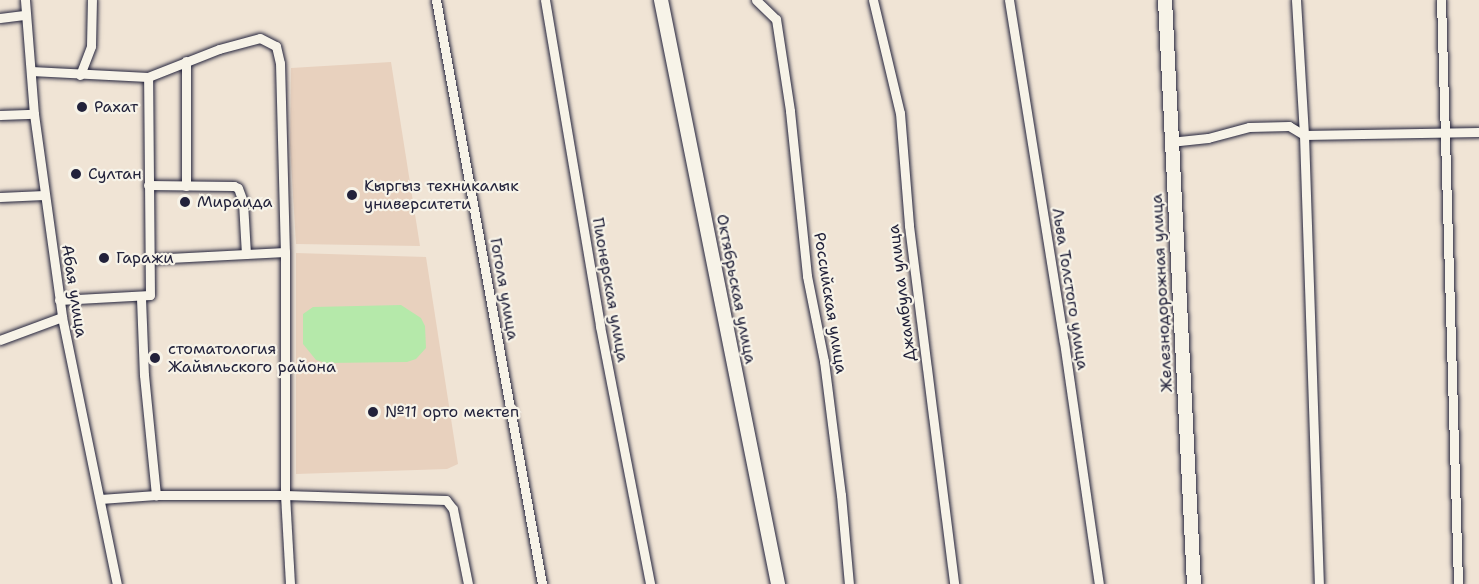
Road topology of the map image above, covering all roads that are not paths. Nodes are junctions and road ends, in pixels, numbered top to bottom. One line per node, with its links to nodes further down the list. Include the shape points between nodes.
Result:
1 (24, 0): 12 (street, Абая улица)
2 (92, 0): 16 (street, via 91,46)
3 (436, 0): 41 (street, Гоголя улица)
4 (545, 0): 42 (street, Пионерская улица, via 600,326)
5 (661, 0): 43 (street, Октябрьская улица)
6 (756, 0): 44 (street, Российская улица, via 776,19 807,276 824,361)
7 (873, 0): 45 (street, Джамбула улица, via 900,113 909,226)
8 (1009, 0): 46 (street, Льва Толстого улица)
9 (1165, 0): 23 (street, Железнодорожная улица)
10 (1296, 0): 22 (street)
11 (1441, 0): 20 (street)
12 (26, 15): 13 (street); 15 (street, Абая улица)
13 (0, 18)
14 (186, 61): 17 (street); 25 (street); 28 (street, via 260,38 276,46 280,63)
15 (31, 71): 16 (street); 18 (street, Абая улица)
16 (80, 75): 17 (street)
17 (148, 77): 24 (street)
18 (34, 114): 19 (street); 26 (street, Абая улица)
19 (0, 115)
20 (1447, 132): 21 (street); 22 (street); 49 (street)
21 (1479, 132)
22 (1304, 135): 23 (street, via 1289,126 1249,127 1208,138); 48 (street)
23 (1170, 142): 47 (street, Железнодорожная улица)
24 (148, 185): 25 (street); 30 (street)
25 (186, 186): 29 (street, via 238,188 243,202)
26 (44, 195): 27 (street); 32 (street, Абая улица)
27 (0, 197)
28 (285, 252): 29 (street); 36 (street)
29 (246, 254): 30 (street)
30 (150, 259): 31 (street, via 150,294)
31 (141, 298): 32 (street); 35 (street)
32 (59, 300): 33 (street, Абая улица)
33 (62, 317): 34 (street); 37 (street, Абая улица)
34 (0, 340)
35 (156, 495): 36 (street); 37 (street)
36 (285, 495): 39 (street); 40 (street, via 446,500 453,509)
37 (100, 500): 38 (street, Абая улица)
38 (117, 584)
39 (290, 584)
40 (468, 584)
41 (542, 584)
42 (650, 584)
43 (778, 584)
44 (849, 584)
45 (954, 584)
46 (1099, 584)
47 (1194, 584)
48 (1319, 584)
49 (1458, 584)

